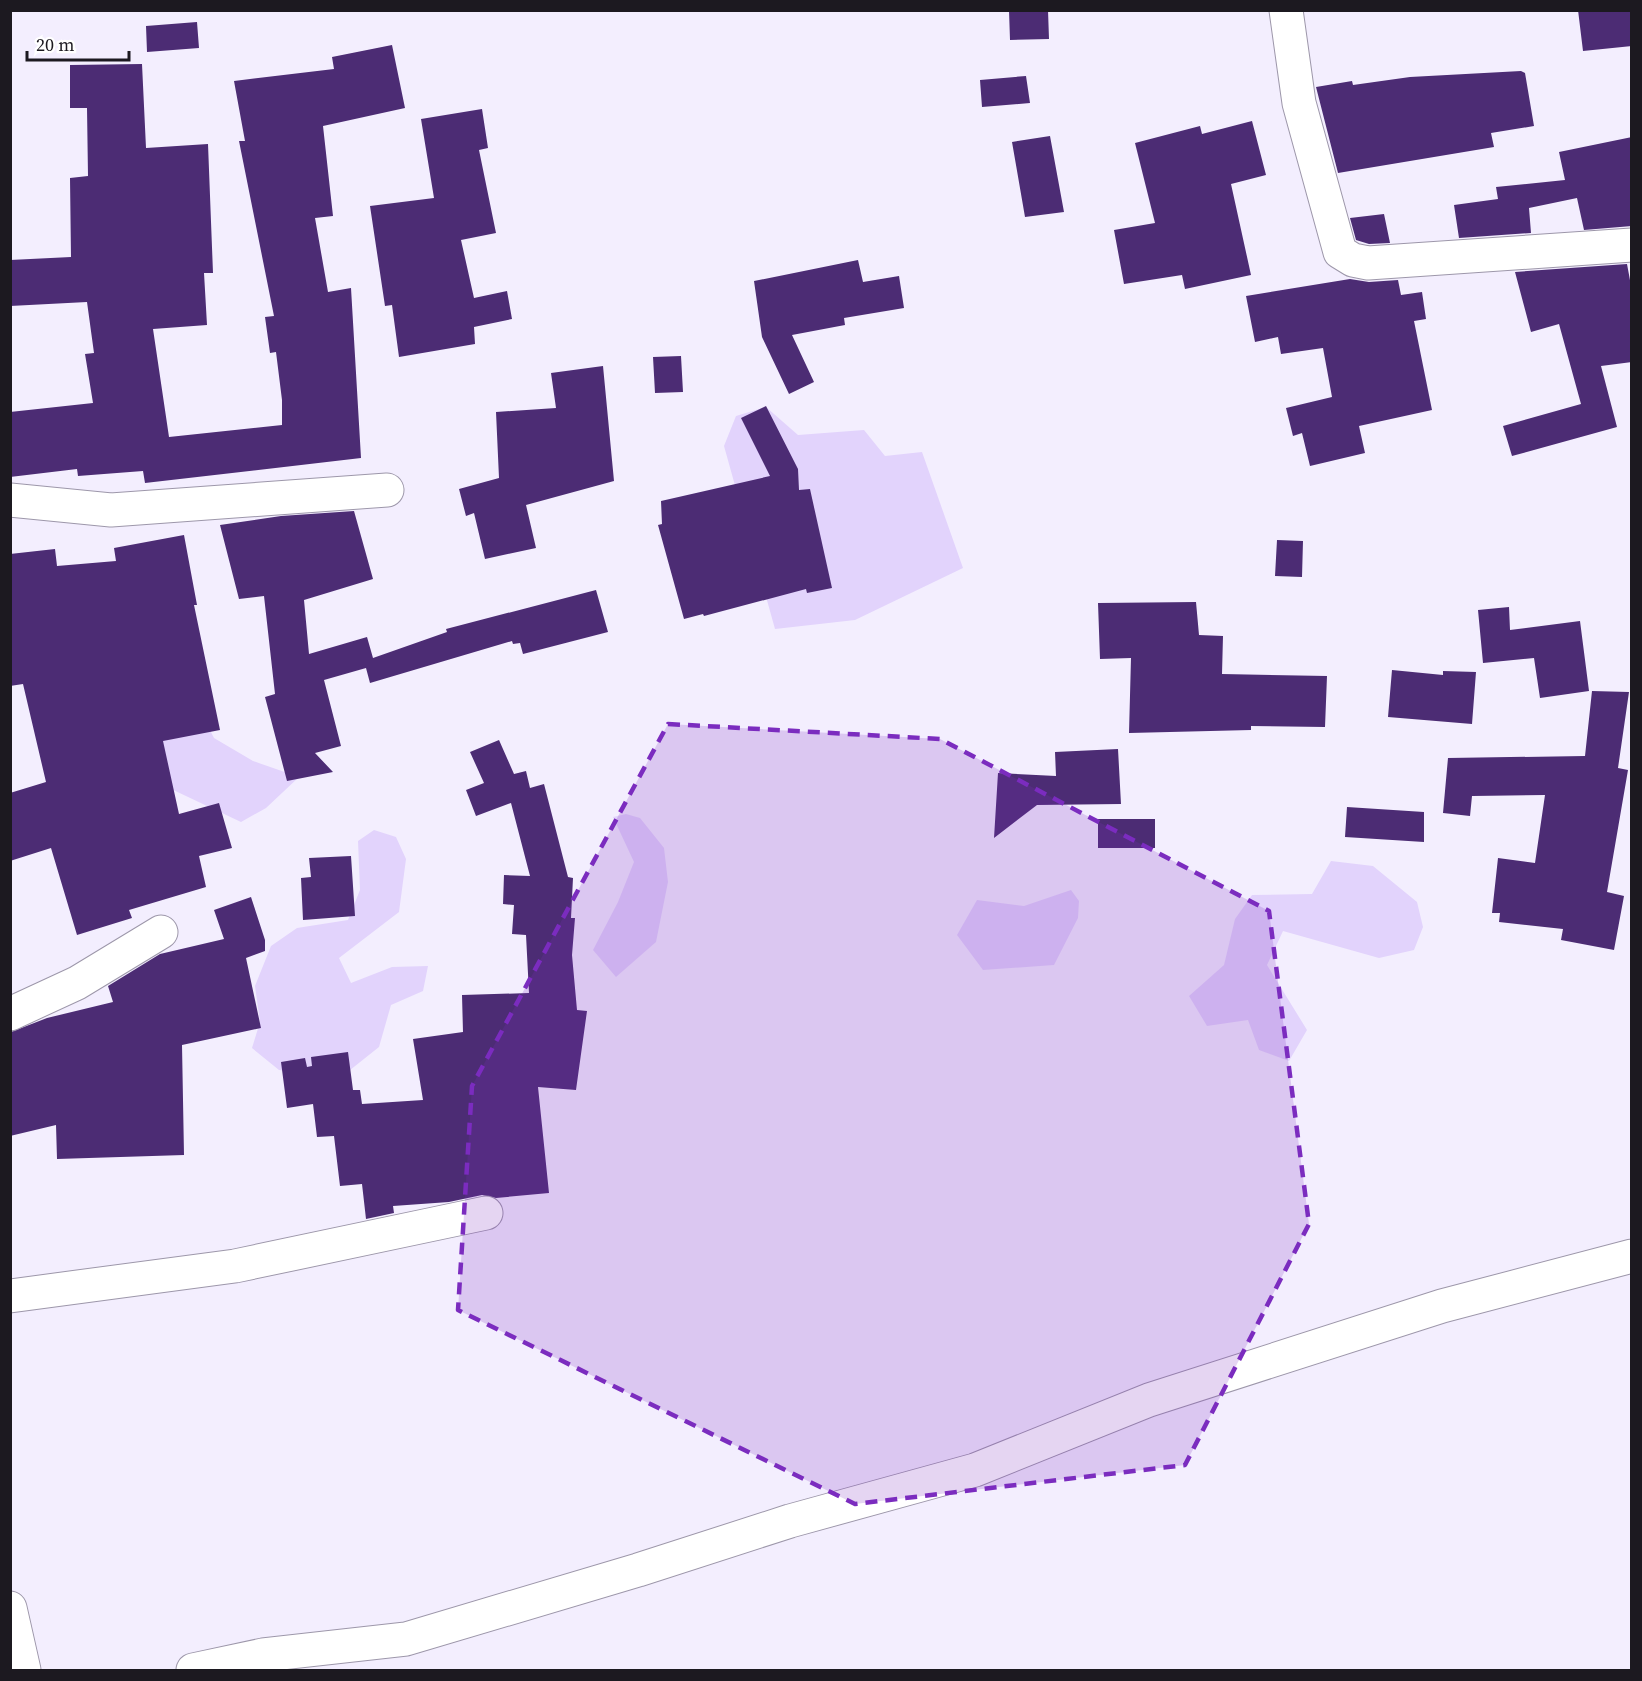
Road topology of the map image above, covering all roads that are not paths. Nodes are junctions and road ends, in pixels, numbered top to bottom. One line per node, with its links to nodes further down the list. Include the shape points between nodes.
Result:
1 (1286, 10): 2 (street, via 1299,103 1340,252 1353,260 1368,262)
2 (1632, 245)
3 (387, 490): 4 (street, via 111,510)
4 (10, 500)
5 (161, 932): 6 (street, via 77,983)
6 (10, 1014)
7 (486, 1213): 9 (street, via 235,1266)
8 (1632, 1256): 12 (street, via 1442,1306 1149,1401 975,1470 790,1521 406,1639 263,1655)
9 (10, 1296)
10 (10, 1608): 11 (street)
11 (24, 1671)
12 (193, 1671)

